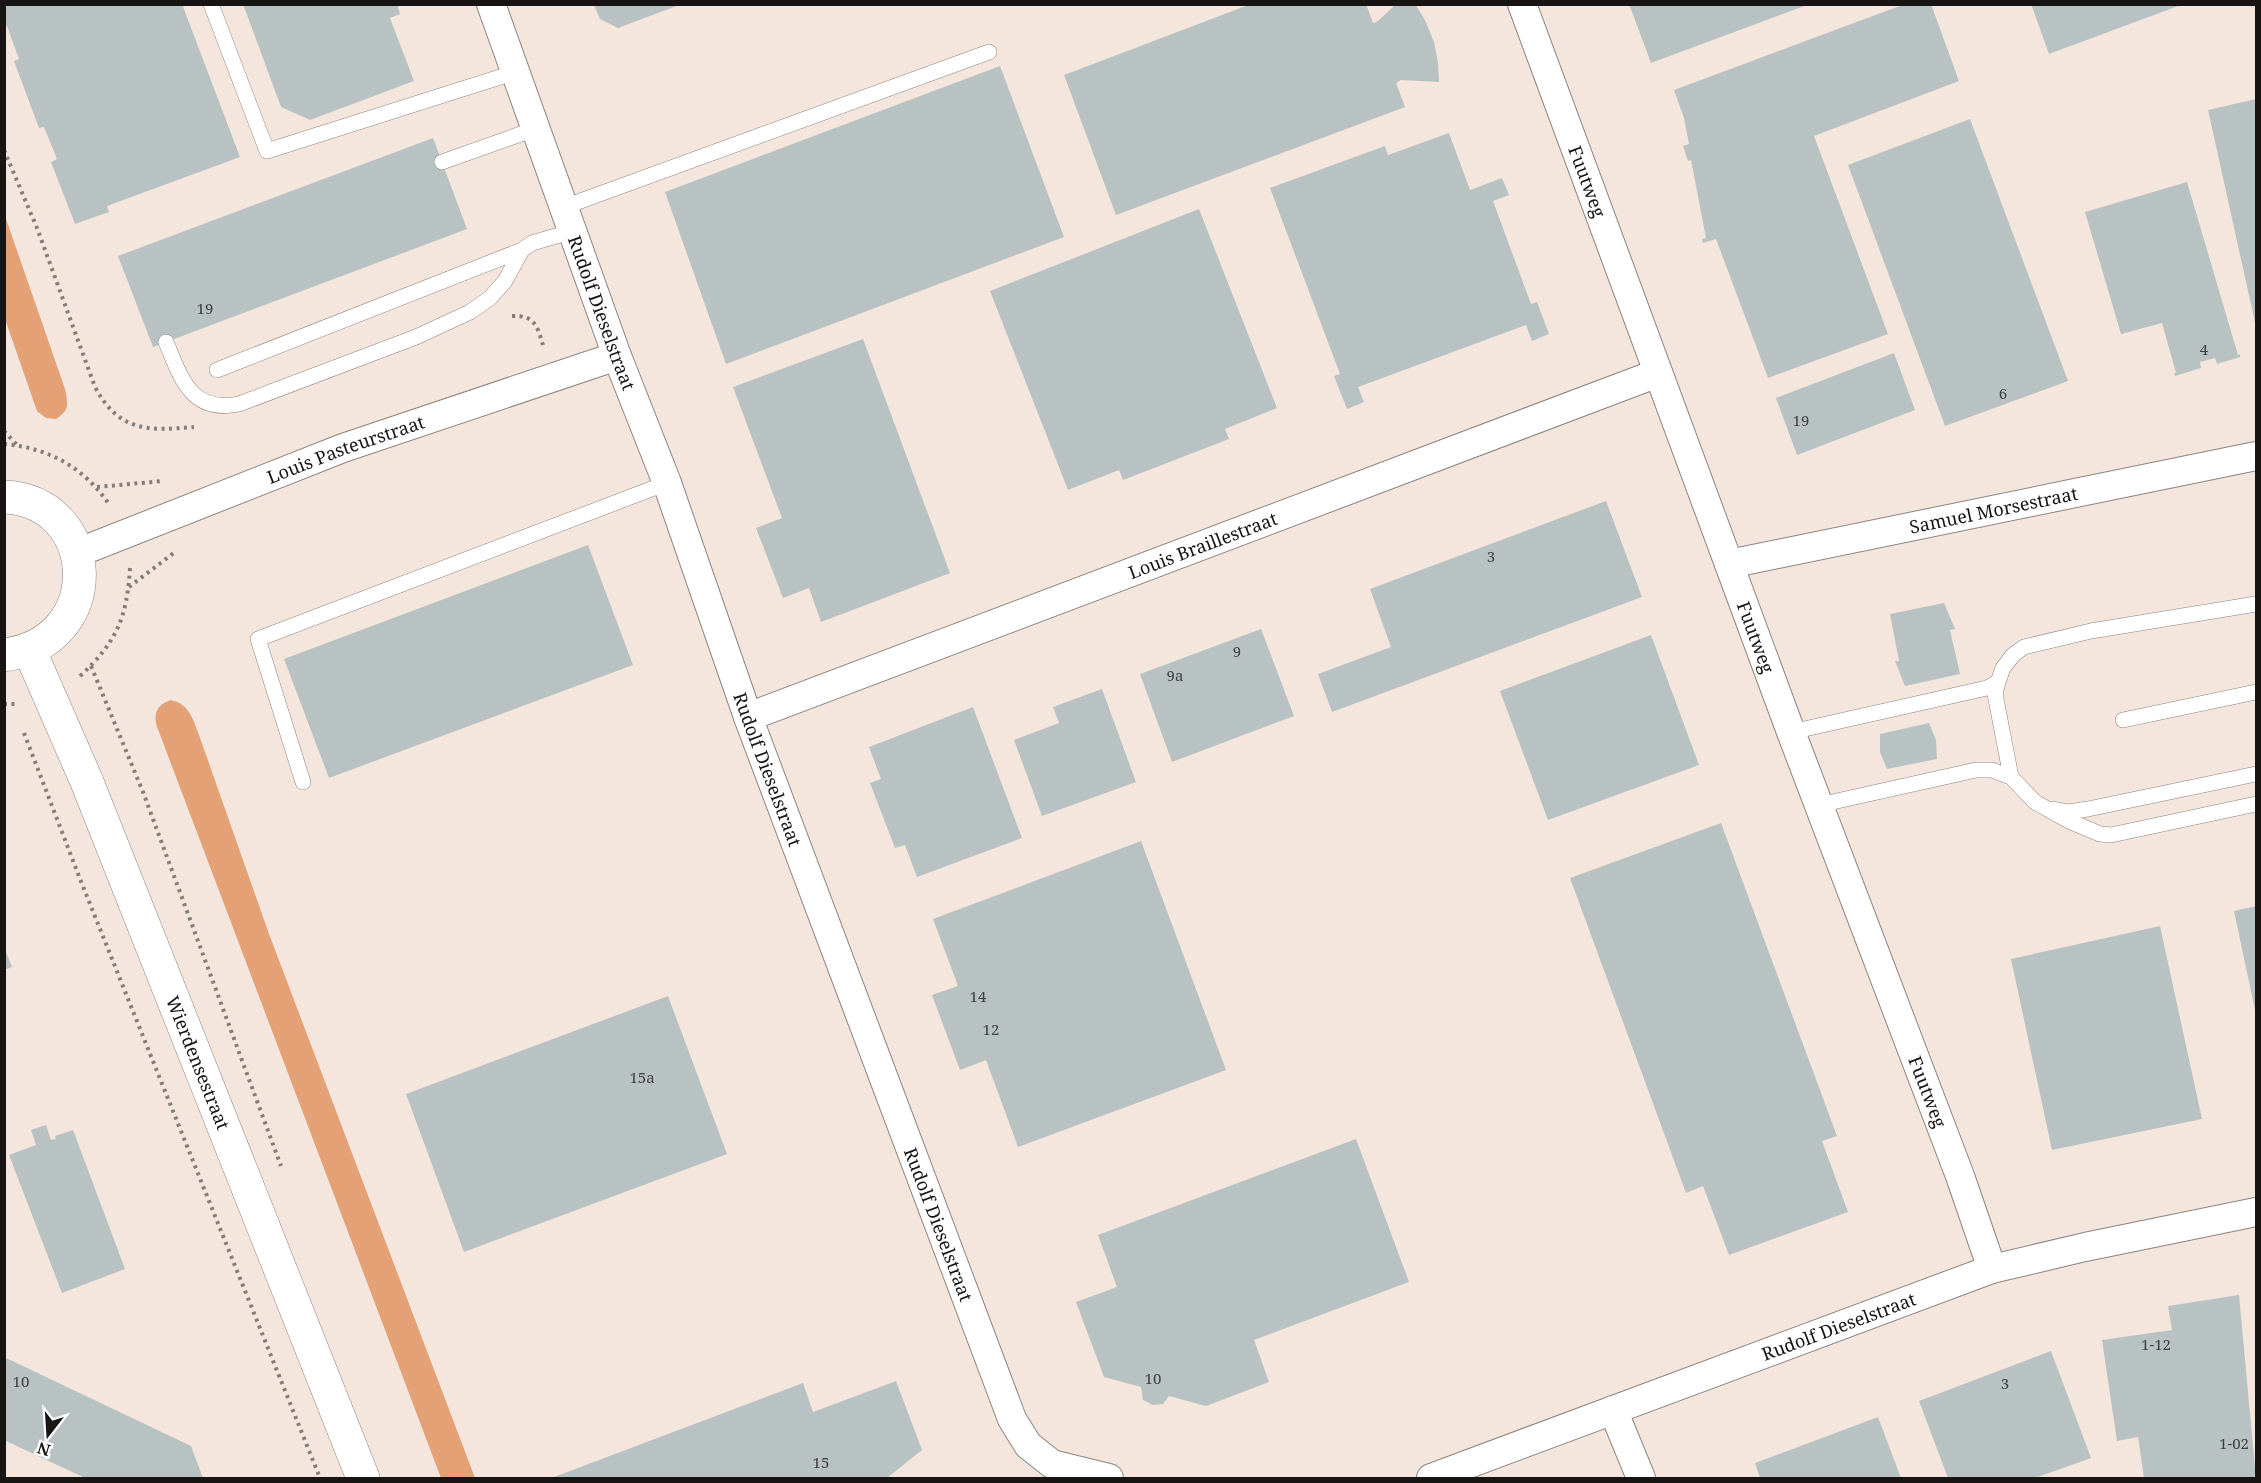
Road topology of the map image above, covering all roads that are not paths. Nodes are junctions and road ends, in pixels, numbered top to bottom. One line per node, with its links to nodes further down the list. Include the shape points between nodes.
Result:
1 (211, 4): 5 (lane, via 267,151)
2 (491, 4): 5 (street, Rudolf Dieselstraat)
3 (1522, 4): 13 (street, Fuutweg)
4 (989, 52): 8 (lane)
5 (516, 72): 6 (street, Rudolf Dieselstraat)
6 (535, 129): 7 (lane); 8 (street, Rudolf Dieselstraat)
7 (442, 162)
8 (569, 219): 9 (lane); 11 (street, Rudolf Dieselstraat)
9 (522, 250): 10 (lane, via 505,281 470,312 416,337 239,404 211,404 190,392); 12 (lane)
10 (166, 342)
11 (617, 356): 15 (street, Rudolf Dieselstraat); 17 (street, Louis Pasteurstraat, via 343,448)
12 (217, 370)
13 (1658, 373): 18 (street, Fuutweg); 23 (street, Louis Braillestraat)
14 (2256, 456): 18 (street, Samuel Morsestraat)
15 (667, 483): 23 (street, Rudolf Dieselstraat); 28 (lane, via 258,639)
16 (4, 498): 17 (street, via 36,505 54,517 68,533)
17 (77, 553): 20 (street, via 81,575 70,615 57,633 39,645)
18 (1729, 564): 25 (street, Fuutweg)
19 (2256, 604): 21 (lane, via 2091,631 2024,647 2013,655)
20 (17, 652): 36 (street, Wierdensestraat, via 83,772)
21 (1998, 682): 25 (lane, via 1964,694); 27 (lane, via 1995,694)
22 (2256, 692): 24 (lane)
23 (748, 717): 35 (street, Rudolf Dieselstraat, via 1012,1419)
24 (2123, 720)
25 (1791, 732): 30 (street, Fuutweg)
26 (2256, 774): 31 (lane, via 2078,811)
27 (2011, 777): 30 (lane, via 1992,770 1969,771); 31 (lane, via 2035,801)
28 (303, 782)
29 (2256, 804): 31 (lane, via 2111,835 2079,826)
30 (1819, 805): 33 (street, Fuutweg)
31 (2048, 807)
32 (2256, 1212): 33 (street, Rudolf Dieselstraat)
33 (1992, 1269): 34 (street, Rudolf Dieselstraat)
34 (1613, 1410): 38 (street, Rudolf Dieselstraat); 39 (street)
35 (1049, 1471): 37 (street, Rudolf Dieselstraat)
36 (363, 1479)
37 (1109, 1479)
38 (1431, 1479)
39 (1641, 1479)

